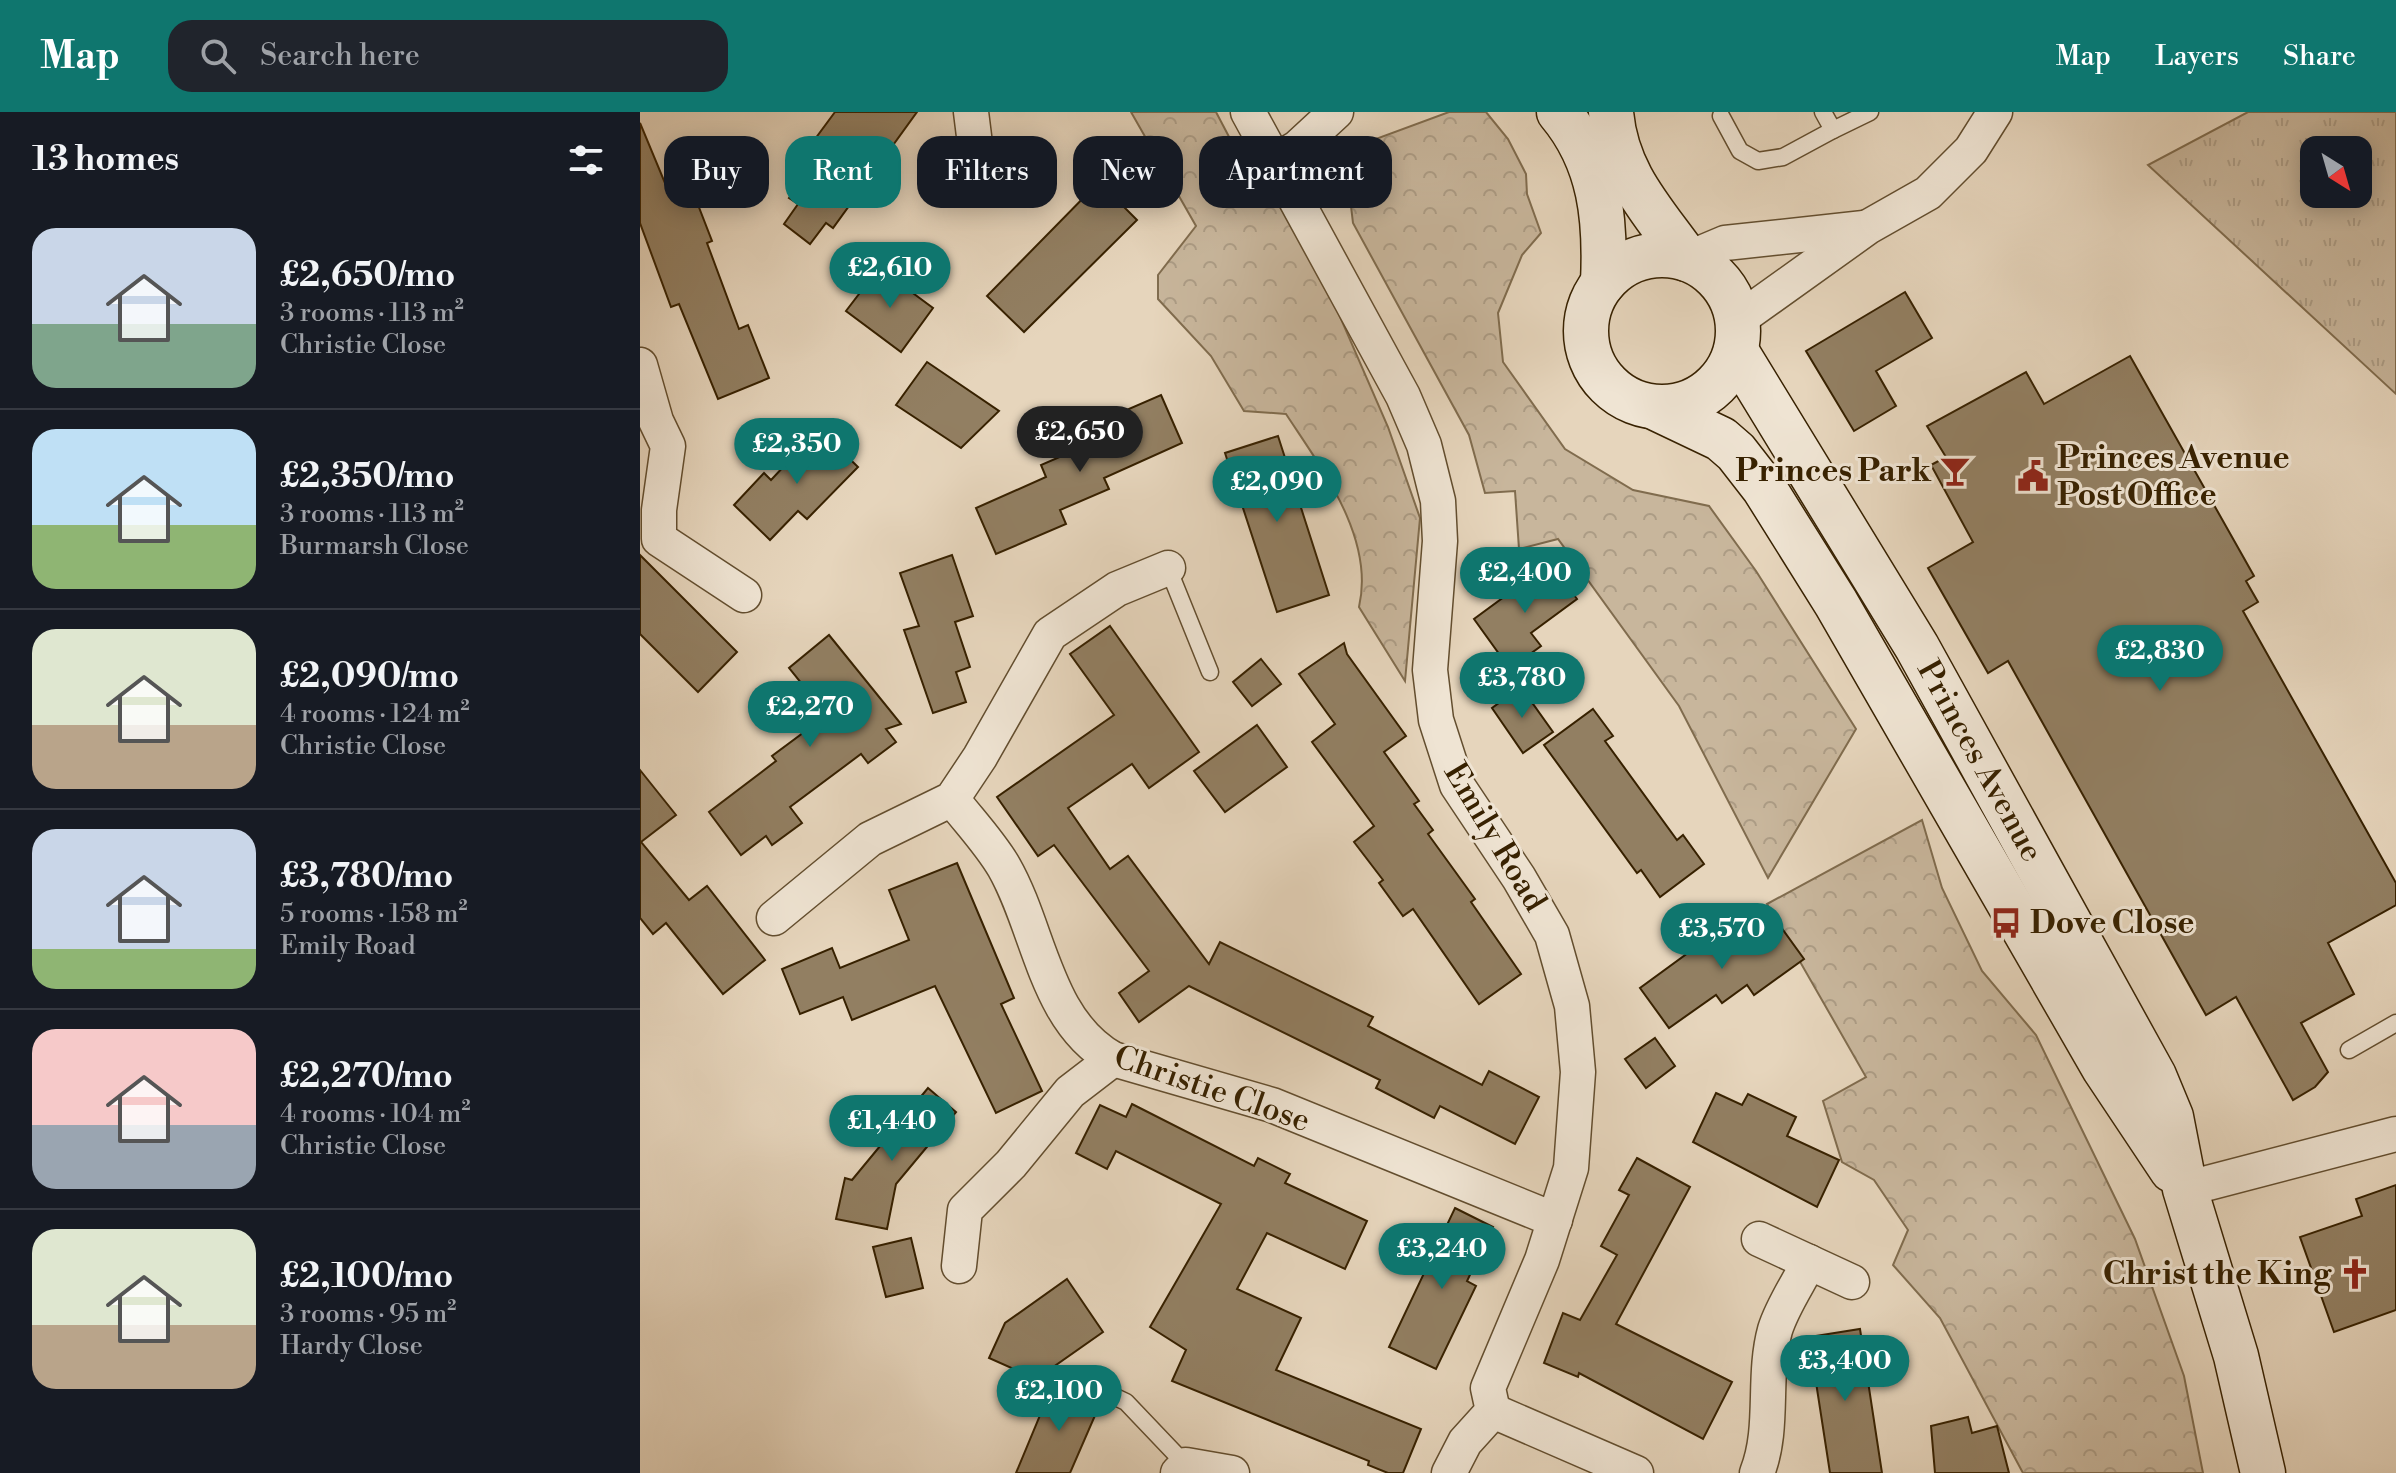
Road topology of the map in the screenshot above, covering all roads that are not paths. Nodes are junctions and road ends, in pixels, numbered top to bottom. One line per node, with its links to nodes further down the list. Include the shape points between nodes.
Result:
1 (971, 112): 11 (street)
2 (1336, 112): 13 (street)
3 (1559, 112): 17 (street, Princes Avenue, via 1585,150 1600,195)
4 (1823, 112): 10 (lane)
5 (1870, 112): 10 (lane)
6 (1995, 112): 15 (street, via 1943,180)
7 (1253, 114): 12 (street, Emily Road)
8 (1721, 116): 10 (lane, via 1740,151 1758,161 1783,157)
9 (1623, 117): 16 (street, Princes Avenue, via 1619,152 1630,179 1656,222)
10 (1833, 130)
11 (974, 136)
12 (1263, 136)
13 (1310, 136)
14 (1301, 208): 31 (street, Emily Road, via 1403,396 1424,445 1438,501 1430,670 1439,735 1457,785 1539,911 1562,965 1577,1047 1577,1118 1571,1168)
15 (1868, 227): 16 (street); 18 (street)
16 (1687, 244): 17 (street, via 1620,267); 18 (street, Princes Avenue, via 1732,300)
17 (1603, 283): 20 (street, Princes Avenue, via 1586,324 1595,368 1626,399)
18 (1737, 335): 20 (street, via 1727,372 1712,390 1693,402); 30 (street, Princes Avenue, via 2154,1076 2171,1117)
19 (640, 365): 22 (street, via 668,446 659,539)
20 (1658, 409): 30 (street, Princes Avenue, via 1721,439 1764,488 2104,1068)
21 (1168, 568): 23 (lane); 24 (street, via 1117,589 1050,634)
22 (744, 595)
23 (1210, 672)
24 (952, 799): 25 (street, via 870,839); 28 (street, Christie Close, via 1003,865 1069,1022)
25 (774, 918)
26 (2396, 1023): 27 (lane)
27 (2349, 1050)
28 (1113, 1059): 31 (street, Christie Close, via 1272,1105); 34 (street, via 1070,1092 965,1210)
29 (2396, 1134): 30 (street)
30 (2185, 1189): 43 (street, Princes Avenue, via 2236,1356)
31 (1555, 1220): 37 (street, Emily Road, via 1488,1388)
32 (1759, 1239): 33 (street)
33 (1809, 1262): 35 (street); 42 (street, via 1775,1330 1766,1450)
34 (959, 1266)
35 (1852, 1282)
36 (1075, 1378): 38 (lane, via 1126,1402)
37 (1493, 1411): 40 (street, via 1465,1442); 41 (street)
38 (1182, 1469): 39 (street)
39 (1232, 1473)
40 (1449, 1473)
41 (1636, 1473)
42 (1757, 1473)
43 (2263, 1473)

